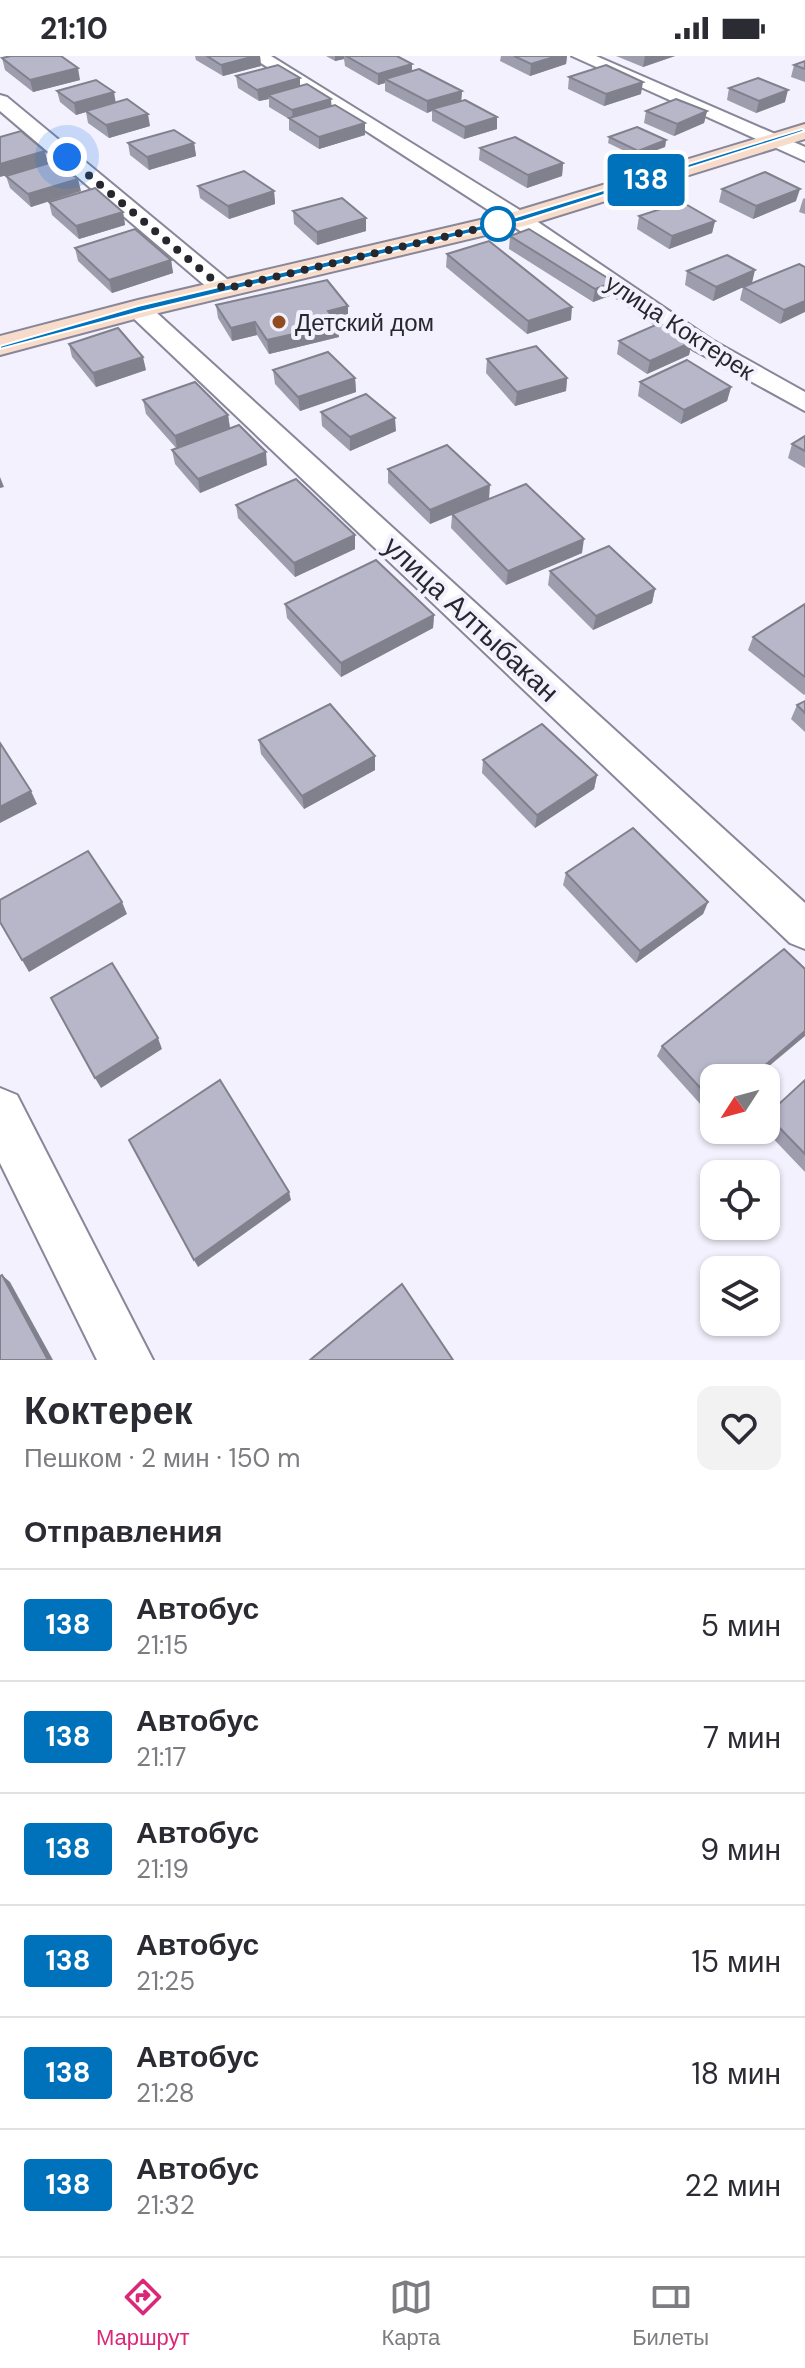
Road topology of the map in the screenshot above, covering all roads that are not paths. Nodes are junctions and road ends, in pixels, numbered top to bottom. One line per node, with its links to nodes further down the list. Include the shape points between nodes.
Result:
1 (259, 56): 7 (street, улица Коктерек)
2 (581, 56): 5 (street)
3 (0, 101): 8 (street)
4 (805, 131): 5 (main road)
5 (773, 141): 6 (street); 7 (main road)
6 (805, 155)
7 (518, 219): 8 (main road); 11 (street, улица Коктерек, via 703,345)
8 (224, 289): 9 (main road)
9 (138, 309): 10 (main road); 12 (street, улица Алтыбакан)
10 (0, 346)
11 (805, 403)
12 (805, 930)
13 (0, 1112): 14 (street)
14 (126, 1360)

